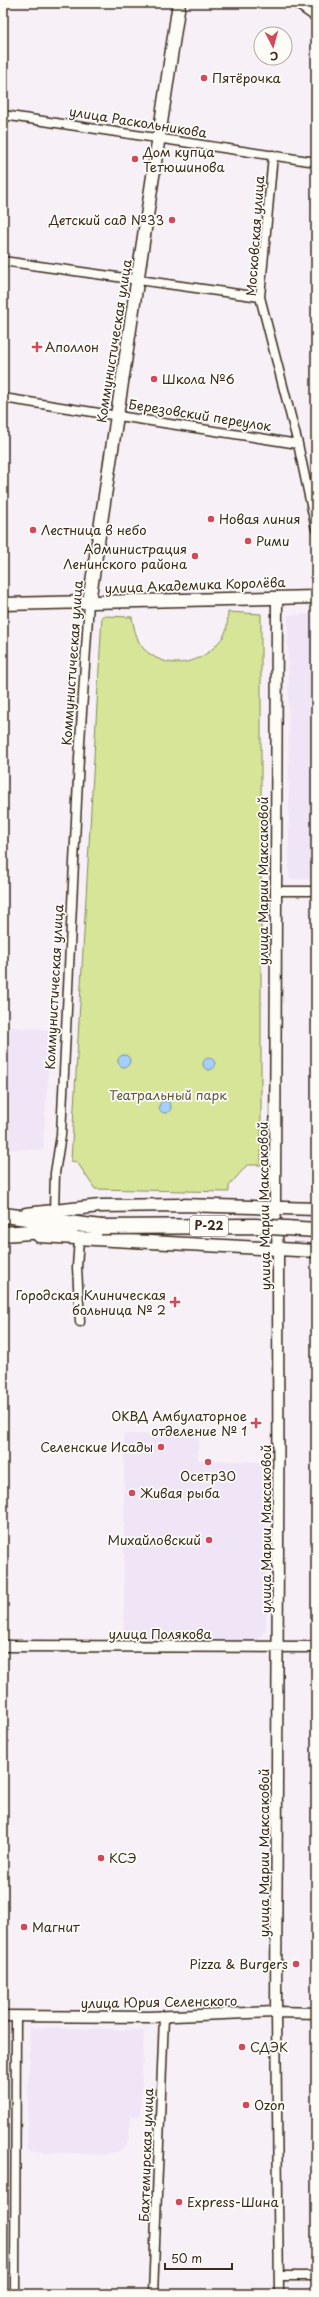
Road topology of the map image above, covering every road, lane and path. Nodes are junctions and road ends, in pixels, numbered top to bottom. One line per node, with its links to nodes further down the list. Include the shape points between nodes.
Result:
1 (179, 3): 5 (main road, Коммунистическая улица)
2 (299, 3): 3 (main road)
3 (316, 15)
4 (3, 115): 5 (street, улица Раскольникова)
5 (158, 138): 6 (street, улица Раскольникова); 9 (main road, Коммунистическая улица)
6 (272, 155): 7 (street, улица Раскольникова); 10 (street, Московская улица)
7 (316, 162)
8 (3, 261): 9 (street)
9 (137, 281): 10 (street); 12 (main road, Коммунистическая улица)
10 (260, 297): 13 (street, Московская улица)
11 (3, 398): 12 (street, Березовский переулок)
12 (117, 414): 13 (street, Березовский переулок); 17 (main road, Коммунистическая улица)
13 (298, 444): 14 (street, Московская улица)
14 (316, 529)
15 (277, 597): 16 (main road, улица Академика Королёва); 17 (main road, улица Академика Королёва); 19 (street, улица Марии Максаковой)
16 (316, 597)
17 (89, 602): 18 (main road, улица Академика Королёва); 23 (street, Коммунистическая улица, via 61,1135 55,1173)
18 (3, 604)
19 (276, 891): 20 (street); 21 (street, улица Марии Максаковой)
20 (316, 891)
21 (275, 1208): 22 (main road); 23 (main road, via 100,1206); 29 (street, улица Марии Максаковой)
22 (316, 1209)
23 (54, 1211): 24 (main road)
24 (7, 1216): 25 (highway)
25 (101, 1227): 26 (highway, Р-22, bridge, via 255,1226); 27 (highway)
26 (316, 1230)
27 (7, 1234): 28 (main road)
28 (79, 1239): 29 (main road); 31 (street)
29 (278, 1250): 30 (main road); 34 (street, улица Марии Максаковой)
30 (316, 1252)
31 (80, 1322)
32 (3, 1646): 34 (street, улица Полякова)
33 (316, 1647): 34 (street, улица Полякова)
34 (279, 1648): 35 (street, улица Марии Максаковой, via 276,1700)
35 (276, 2012): 36 (street, улица Юрия Селенского); 39 (street, улица Юрия Селенского); 40 (street, улица Марии Максаковой)
36 (316, 2013)
37 (3, 2016): 38 (street, улица Юрия Селенского)
38 (16, 2016): 39 (street, улица Юрия Селенского); 42 (street)
39 (164, 2017): 43 (street, Бахтемирская улица)
40 (279, 2276): 41 (street); 44 (street, улица Марии Максаковой)
41 (316, 2276)
42 (15, 2294)
43 (153, 2294)
44 (279, 2294)

